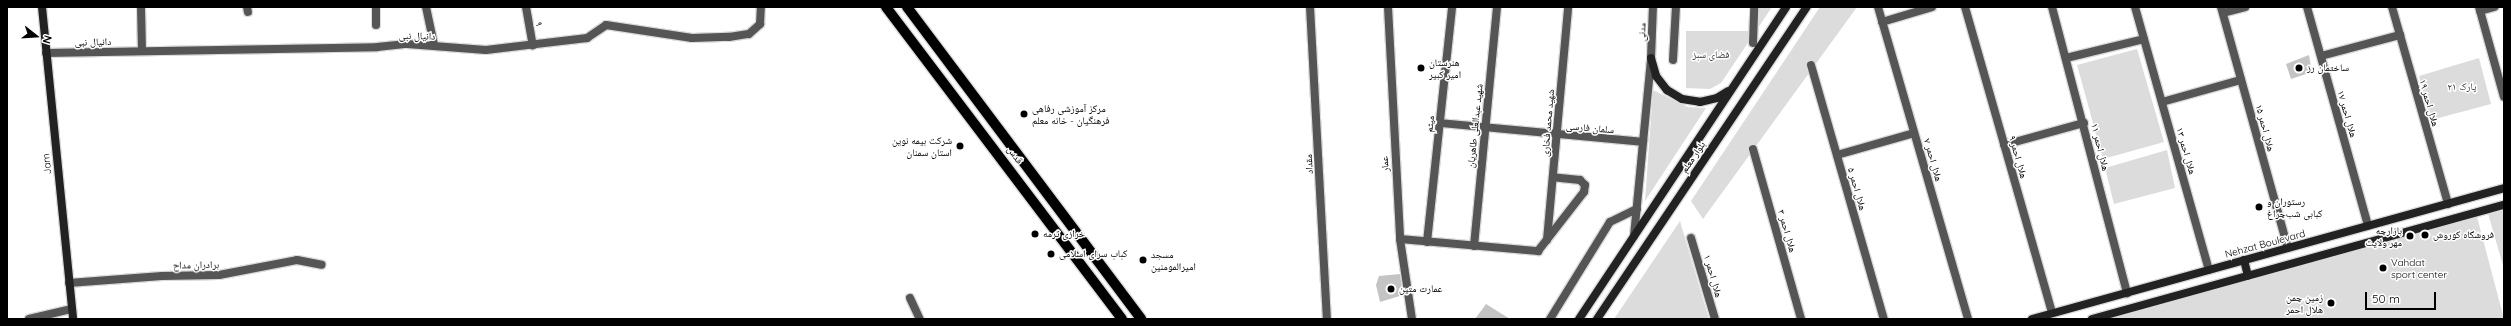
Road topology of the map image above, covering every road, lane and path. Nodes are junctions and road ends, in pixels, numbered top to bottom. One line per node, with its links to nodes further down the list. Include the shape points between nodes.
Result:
1 (42, 7): 38 (main road, Jam)
2 (141, 7): 37 (street)
3 (376, 7): 31 (street)
4 (426, 7): 35 (street)
5 (526, 7): 36 (street, ۹)
6 (761, 7): 36 (street, دانیال نبی, via 760,24 749,34 692,38 606,25 587,38)
7 (886, 7): 82 (main road, قدس)
8 (907, 7): 83 (main road, قدس)
9 (1310, 7): 84 (street, مقداد)
10 (1388, 7): 64 (street, عمار)
11 (1452, 7): 48 (street, میثم)
12 (1497, 7): 50 (street, شهید عبدالعلی طاهریان)
13 (1568, 7): 52 (street, شهید محمد فخاری)
14 (1653, 7): 40 (street, مدنی)
15 (1676, 7): 42 (street)
16 (1754, 7): 34 (street)
17 (1786, 7): 45 (main road, بلوار معلم)
18 (1807, 7): 88 (main road, بلوار معلم)
19 (1878, 7): 30 (street, هلال احمر ۷)
20 (1932, 7): 30 (street)
21 (1965, 7): 54 (street, هلال احمر ۹)
22 (2052, 7): 41 (street, هلال احمر ۱۱)
23 (2135, 7): 33 (street, هلال احمر ۱۳)
24 (2245, 7): 29 (street)
25 (2307, 7): 39 (street, هلال احمر ۱۷)
26 (2392, 7): 32 (street, هلال احمر ۱۹)
27 (2494, 7): 28 (street)
28 (2479, 9): 46 (street)
29 (2222, 10): 44 (street, هلال احمر ۱۵)
30 (1882, 22): 51 (street, هلال احمر ۷)
31 (376, 25)
32 (2400, 35): 39 (street); 59 (street, هلال احمر ۱۹)
33 (2144, 39): 41 (street); 47 (street, هلال احمر ۱۳)
34 (1753, 43)
35 (434, 45): 36 (street, دانیال نبی, via 486,50); 37 (street, دانیال نبی)
36 (533, 45)
37 (142, 51): 38 (street, دانیال نبی)
38 (46, 53): 74 (main road, Jam)
39 (2321, 56): 62 (street, هلال احمر ۱۷)
40 (1651, 58): 45 (main road, via 1667,90 1682,99 1700,102 1717,98); 53 (street, مدنی)
41 (2066, 58): 49 (street, هلال احمر ۱۱)
42 (1673, 60)
43 (1811, 65): 56 (street, هلال احمر ۵)
44 (2242, 80): 47 (street); 69 (street, هلال احمر ۱۵)
45 (1732, 88): 63 (main road, بلوار معلم)
46 (2504, 97)
47 (2162, 102): 72 (street, هلال احمر ۱۳)
48 (1440, 123): 50 (street, سلمان فارسی); 67 (street, میثم)
49 (2084, 123): 54 (street); 75 (street, هلال احمر ۱۱)
50 (1485, 128): 52 (street, سلمان فارسی); 68 (street, شهید عبدالعلی طاهریان)
51 (1914, 133): 56 (street); 92 (street, هلال احمر ۷)
52 (1557, 135): 53 (street, سلمان فارسی); 57 (street, شهید محمد فخاری)
53 (1643, 142): 61 (street, مدنی)
54 (2004, 145): 78 (street, هلال احمر ۹)
55 (1753, 149): 90 (street, هلال احمر ۳)
56 (1837, 155): 91 (street, هلال احمر ۵)
57 (1553, 177): 66 (street, شهید محمد فخاری); 66 (street, via 1580,180 1585,184 1584,192)
58 (2504, 188): 59 (main road, Nehzat Boulevard)
59 (2448, 204): 62 (main road, Nehzat Boulevard)
60 (2504, 205): 73 (main road)
61 (1637, 209): 63 (street, مدنی); 86 (street, via 1610,222)
62 (2368, 226): 69 (main road, Nehzat Boulevard)
63 (1634, 236): 87 (main road, بلوار معلم)
64 (1400, 238): 67 (street); 85 (street, عمار)
65 (1691, 238): 89 (street, هلال احمر ۱)
66 (1547, 241): 68 (street, via 1542,248 1532,252)
67 (1427, 242): 68 (street)
68 (1474, 246)
69 (2288, 248): 70 (main road, Nehzat Boulevard)
70 (2244, 260): 72 (main road, Nehzat Boulevard); 73 (main road)
71 (322, 265): 74 (street, برادران مداح, via 297,260 219,275 162,276)
72 (2209, 270): 75 (main road, Nehzat Boulevard)
73 (2248, 276): 94 (main road)
74 (69, 283): 77 (main road, Jam)
75 (2127, 292): 78 (main road, Nehzat Boulevard)
76 (910, 298): 81 (street)
77 (71, 309): 79 (street); 80 (main road, Jam)
78 (2052, 313): 93 (main road, Nehzat Boulevard)
79 (29, 319)
80 (73, 319)
81 (920, 319)
82 (1122, 319)
83 (1141, 319)
84 (1327, 319)
85 (1412, 319)
86 (1550, 319)
87 (1579, 319)
88 (1597, 319)
89 (1715, 319)
90 (1801, 319)
91 (1884, 319)
92 (1968, 319)
93 (2032, 319)
94 (2092, 319)

